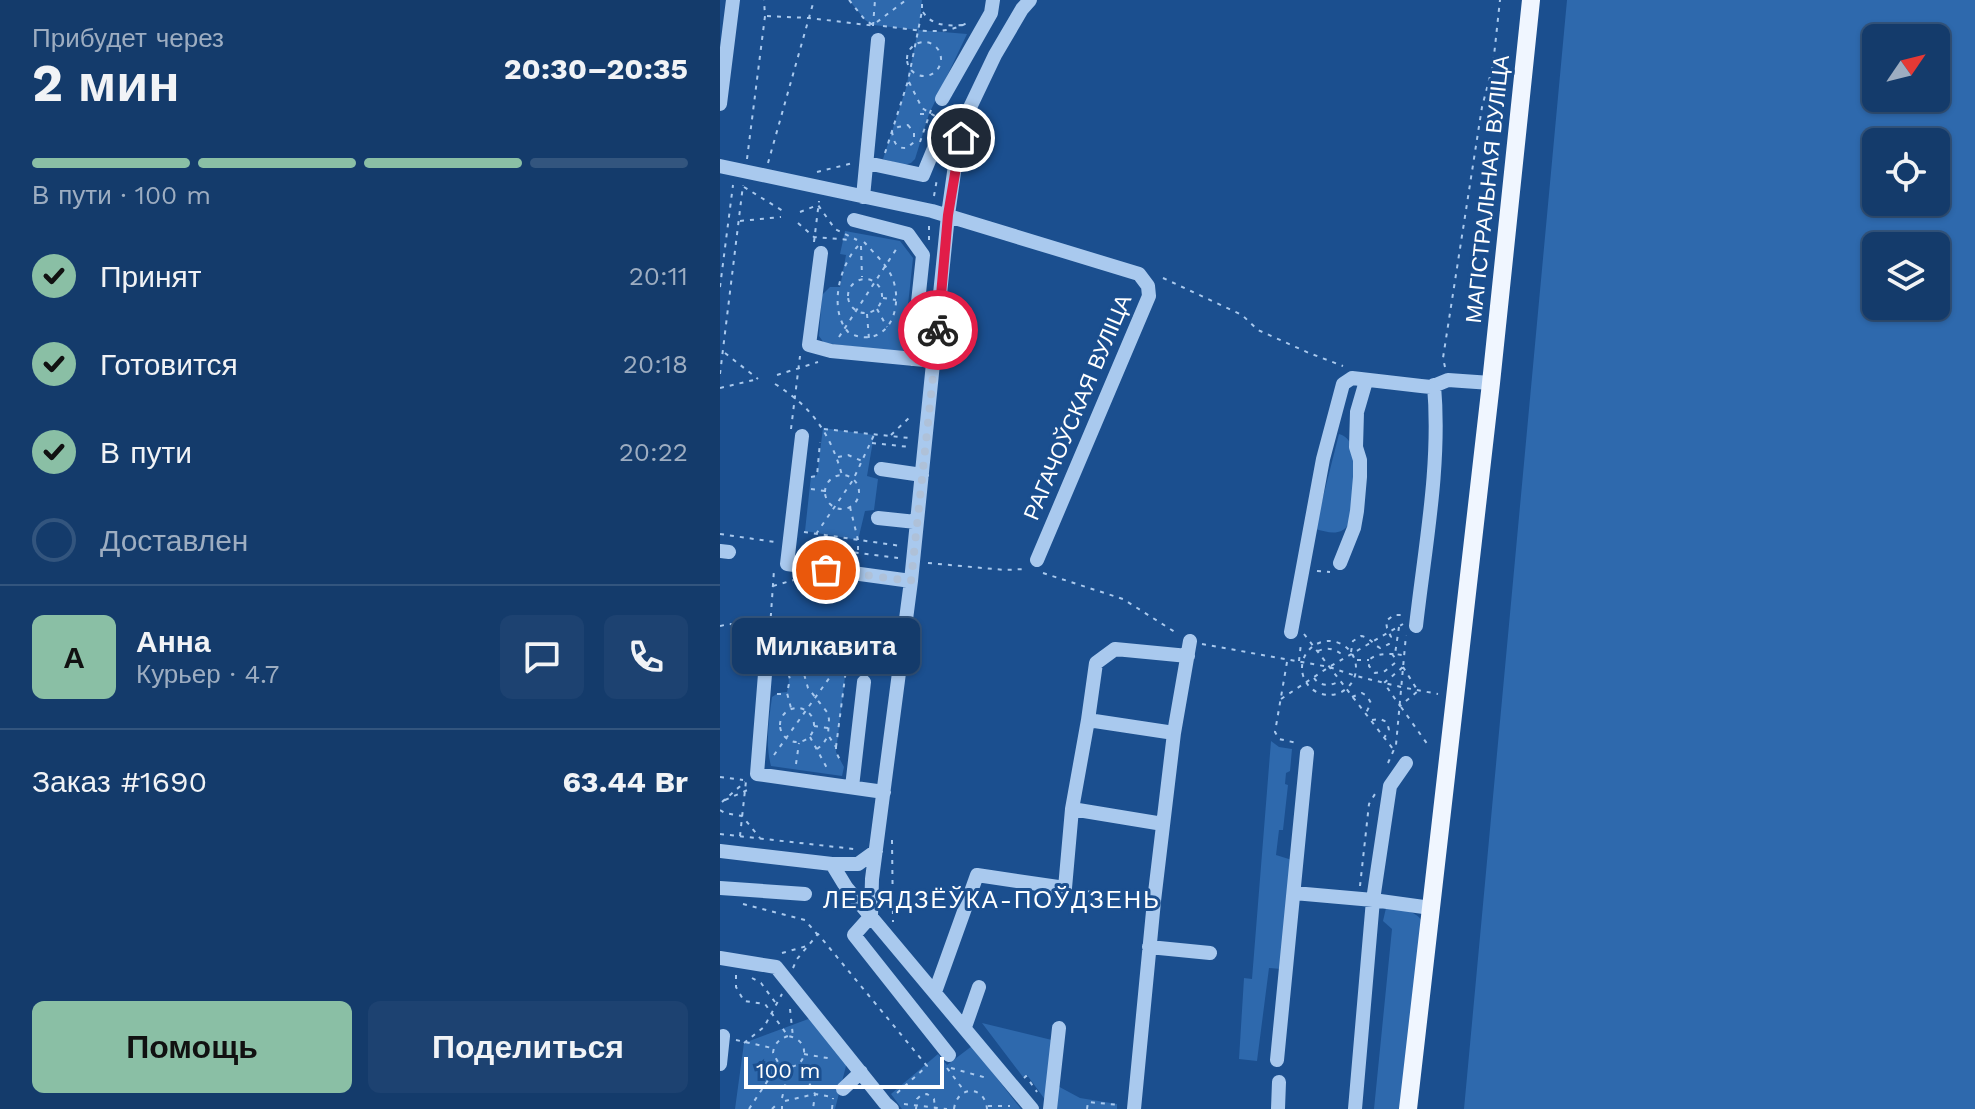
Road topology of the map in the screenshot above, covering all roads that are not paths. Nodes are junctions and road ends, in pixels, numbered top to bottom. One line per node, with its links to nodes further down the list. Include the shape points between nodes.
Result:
1 (733, 0): 8 (street)
2 (1030, 0): 5 (street)
3 (1531, 0): 20 (main road, МАГІСТРАЛЬНАЯ ВУЛІЦА)
4 (992, 6): 5 (street); 7 (street)
5 (1011, 26): 13 (street, via 965,118)
6 (874, 32): 10 (street)
7 (942, 99)
8 (720, 104)
9 (927, 145): 10 (street, via 923,175)
10 (874, 164): 12 (street)
11 (720, 166): 12 (street, РАГАЧОЎСКАЯ ВУЛІЦА)
12 (863, 197): 13 (street, РАГАЧОЎСКАЯ ВУЛІЦА)
13 (948, 215): 17 (street); 26 (street, РАГАЧОЎСКАЯ ВУЛІЦА, via 1139,274 1148,286 1149,296)
14 (854, 220): 16 (street, via 908,234 923,255)
15 (817, 251): 16 (street, via 809,345)
16 (912, 359): 17 (street)
17 (935, 361): 23 (street)
18 (1359, 380): 19 (street, via 1421,386); 27 (street, via 1357,511); 30 (street, via 1343,384 1323,459)
19 (1441, 382): 20 (street); 29 (street)
20 (1491, 383): 51 (main road, МАГІСТРАЛЬНАЯ ВУЛІЦА)
21 (796, 438): 28 (street, via 787,564)
22 (881, 469): 23 (street)
23 (922, 475): 25 (street)
24 (878, 518): 25 (street)
25 (916, 522): 28 (street)
26 (1038, 568)
27 (1336, 568)
28 (911, 581): 38 (street)
29 (1412, 621)
30 (1291, 632)
31 (769, 644): 37 (street, via 757,774)
32 (864, 682): 37 (street)
33 (1088, 720): 34 (street); 34 (street, via 1096,663 1115,649 1189,648); 39 (street)
34 (1174, 733): 40 (street)
35 (1307, 753): 48 (street)
36 (1406, 763): 50 (street, via 1390,786)
37 (852, 787): 38 (street)
38 (884, 792): 42 (street)
39 (1072, 809): 40 (street); 57 (street, via 1065,888 977,875)
40 (1163, 824): 53 (street)
41 (720, 851): 44 (street)
42 (876, 851): 43 (street); 45 (street)
43 (857, 857): 44 (street); 45 (street); 46 (street, via 844,873)
44 (832, 864): 46 (street)
45 (872, 879): 46 (street, via 859,892); 52 (street)
46 (846, 887): 52 (street)
47 (720, 888): 49 (street)
48 (1294, 893): 50 (street); 61 (street)
49 (805, 894)
50 (1373, 900): 51 (street); 72 (street)
51 (1431, 908): 73 (main road, МАГІСТРАЛЬНАЯ ВУЛІЦА)
52 (871, 916): 57 (street); 62 (street, via 854,935)
53 (1149, 947): 54 (street); 68 (street)
54 (1210, 953)
55 (720, 958): 64 (street, via 776,967)
56 (979, 987): 58 (street)
57 (935, 992): 58 (street)
58 (965, 1027): 69 (street)
59 (1059, 1028): 70 (street)
60 (723, 1036): 63 (street)
61 (1277, 1060)
62 (946, 1061)
63 (720, 1064)
64 (857, 1068): 66 (street); 67 (street)
65 (1279, 1082): 71 (street)
66 (841, 1096)
67 (893, 1105)
68 (1134, 1107)
69 (1032, 1109)
70 (1050, 1109)
71 (1278, 1109)
72 (1355, 1109)
73 (1408, 1109)

